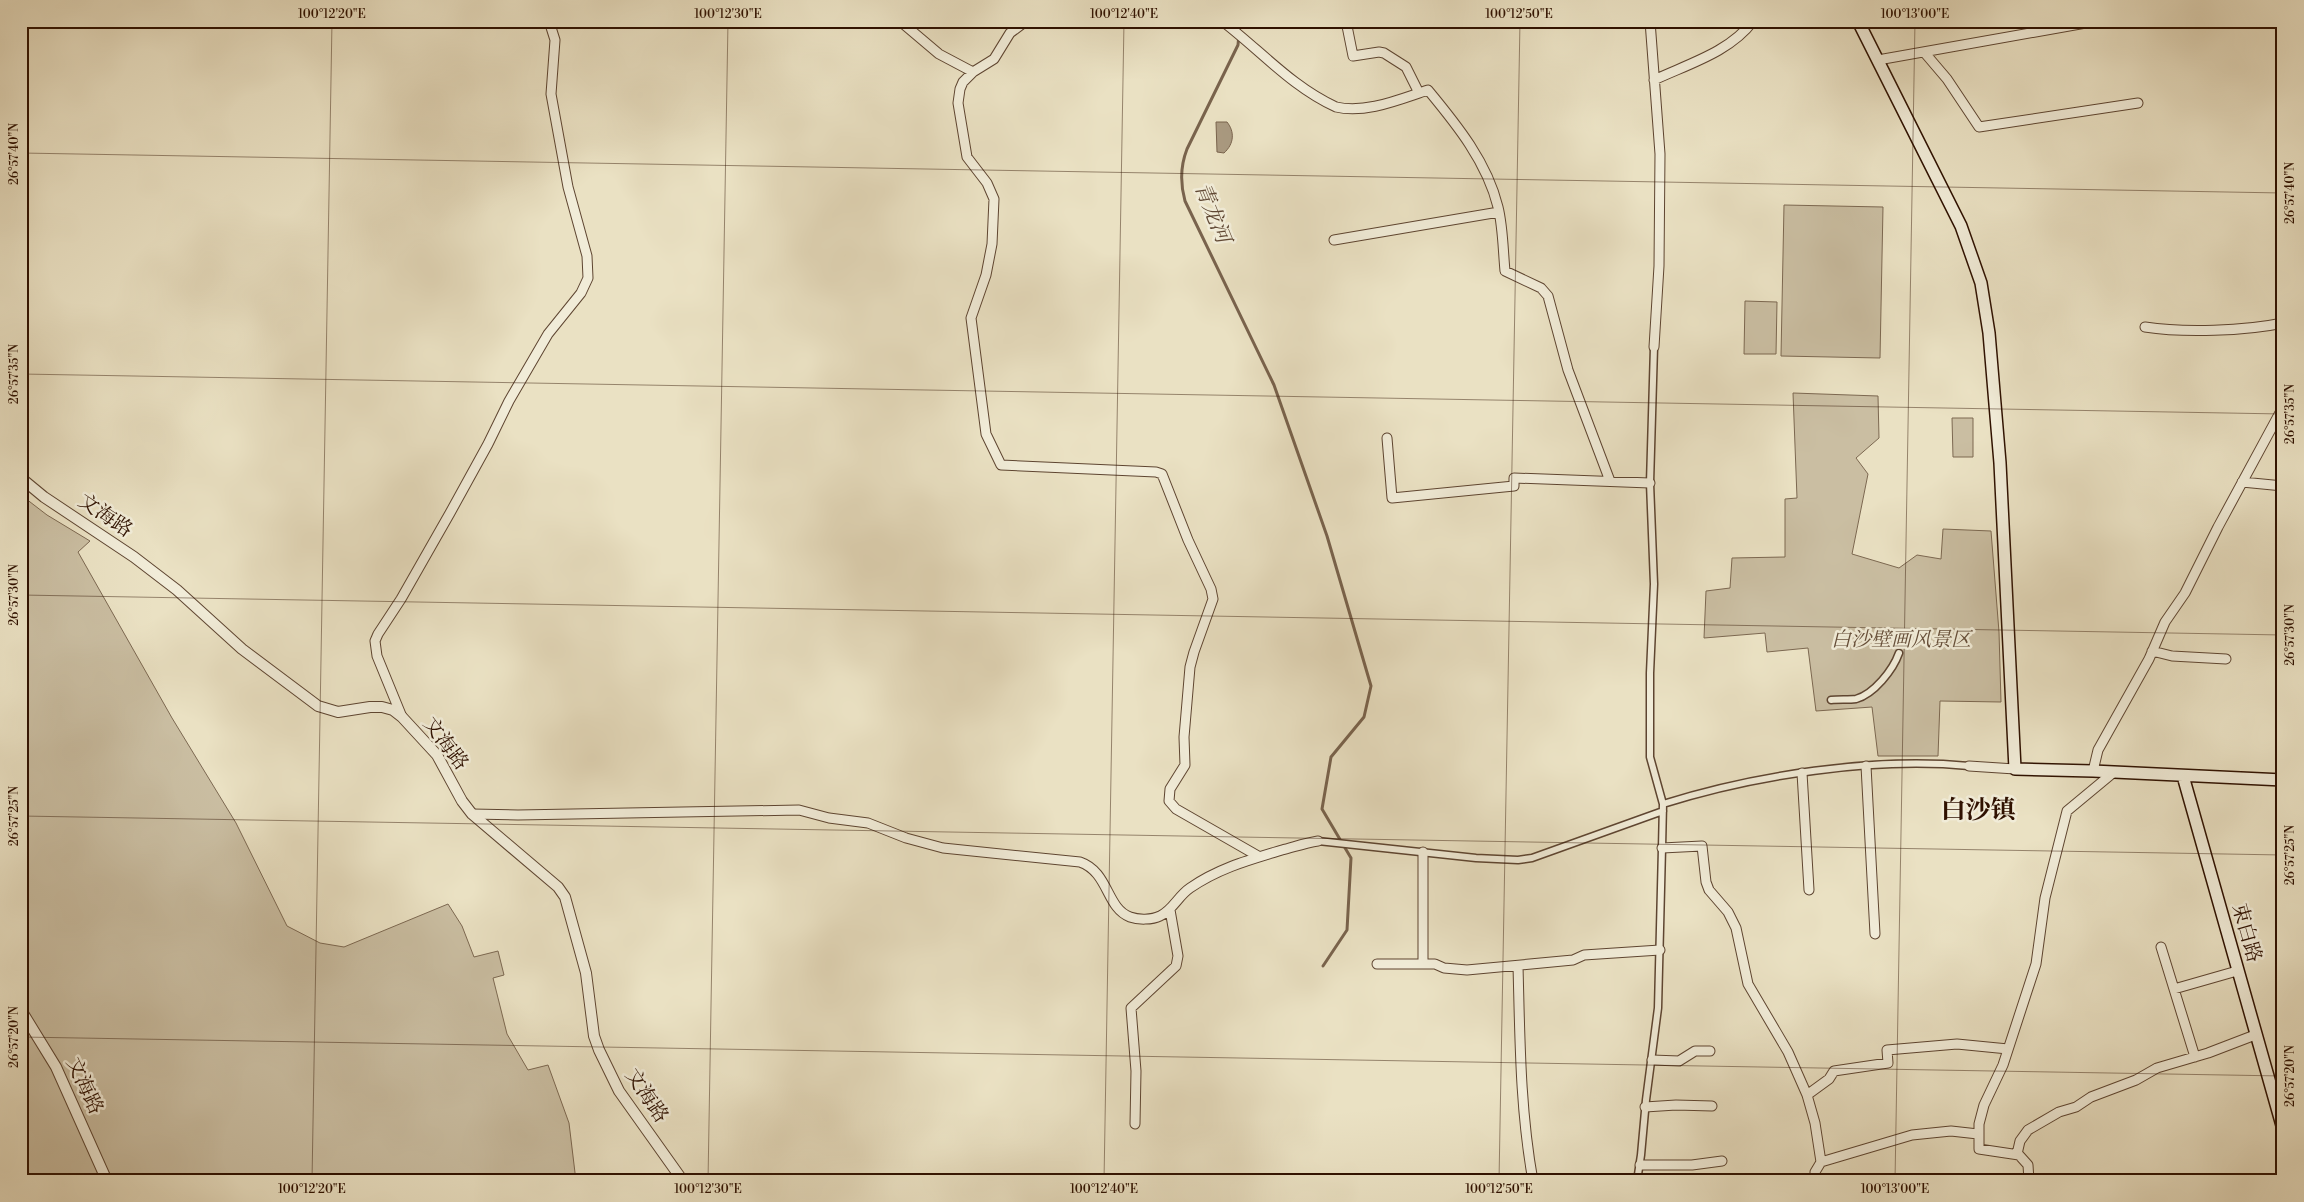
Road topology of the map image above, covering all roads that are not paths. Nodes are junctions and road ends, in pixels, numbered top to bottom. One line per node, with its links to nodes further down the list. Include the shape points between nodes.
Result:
1 (549, 21): 32 (street, via 555,40 551,94 568,187 587,256 588,278 581,293 538,350 455,505 375,641 377,656)
2 (900, 21): 12 (street, via 939,54)
3 (1026, 21): 12 (street, via 1010,34 994,59)
4 (1222, 21): 14 (street, via 1276,69 1336,107 1364,108)
5 (1346, 21): 14 (street, via 1353,56 1384,53 1406,67)
6 (1650, 21): 13 (street)
7 (1753, 21): 13 (street, via 1723,48)
8 (1858, 21): 11 (main road)
9 (2097, 21): 10 (street)
10 (1924, 52): 11 (street); 15 (street, via 1980,127)
11 (1878, 60): 35 (main road, via 1961,226 1981,283 1989,333 2000,463)
12 (973, 72): 46 (street, via 960,88 958,110 967,157 987,183 994,199 992,244 986,275 971,318 988,441 1001,465 1162,474 1213,599 1190,667 1185,765 1170,789 1169,801 1176,809)
13 (1654, 80): 20 (street, via 1660,154)
14 (1419, 93): 16 (street, via 1428,90 1466,136 1490,182)
15 (2138, 103)
16 (1500, 212): 17 (street); 24 (street, via 1505,271 1541,288 1548,296 1568,370)
17 (1334, 240)
18 (2283, 323): 19 (street, via 2239,328)
19 (2145, 327)
20 (1654, 346): 26 (street)
21 (2283, 407): 25 (street)
22 (1387, 438): 24 (street, via 1392,498 1514,486 1514,478)
23 (21, 478): 32 (street, 文海路, via 177,590 242,649 318,706 345,712 382,707)
24 (1610, 481): 26 (street)
25 (2242, 482): 27 (street); 28 (street, via 2185,593 2165,622)
26 (1650, 483): 41 (street, via 1654,592 1650,757)
27 (2283, 486)
28 (2152, 652): 30 (street); 36 (street, via 2098,750)
29 (1899, 653): 31 (street, via 1879,683 1864,695 1856,699)
30 (2226, 660)
31 (1831, 700)
32 (402, 717): 42 (street, 文海路, via 437,755)
33 (1866, 766): 34 (street); 38 (street); 49 (street)
34 (1969, 766): 35 (street)
35 (2015, 770): 36 (main road)
36 (2093, 770): 37 (main road)
37 (2114, 772): 39 (main road); 59 (street, via 2067,811 2045,898 2036,964)
38 (1802, 773): 41 (street, via 1717,790); 47 (street)
39 (2183, 776): 40 (main road); 55 (main road, 束白路)
40 (2283, 780)
41 (1663, 808): 44 (street); 45 (street, via 1532,858 1476,858)
42 (472, 814): 48 (street, via 799,810 868,823 943,848 1080,862 1098,874 1124,914 1148,919); 74 (street, 文海路, via 558,887 564,897 586,973 594,1036 599,1050 619,1091)
43 (1318, 841): 45 (street); 46 (street)
44 (1662, 848): 51 (street); 63 (street, via 1702,846 1706,882 1736,928 1748,984 1788,1052)
45 (1423, 852): 53 (street)
46 (1258, 856): 48 (street, via 1222,869 1189,888)
47 (1809, 890)
48 (1170, 910): 66 (street, via 1175,928 1176,966 1131,1008 1136,1071)
49 (1875, 934)
50 (2161, 947): 56 (street)
51 (1660, 950): 54 (street, via 1584,955 1573,960); 62 (street)
52 (1378, 964): 53 (street)
53 (1423, 964): 54 (street, via 1454,970)
54 (1518, 966): 75 (street, via 1521,1097)
55 (2237, 971): 56 (street); 58 (main road, 束白路)
56 (2174, 989): 61 (street)
57 (21, 1010): 73 (street, 文海路, via 56,1067)
58 (2255, 1035): 61 (street); 67 (main road, 束白路)
59 (2008, 1049): 63 (street, via 1957,1044 1887,1050 1888,1063 1834,1071 1829,1079); 68 (street, via 1984,1105)
60 (1710, 1051): 62 (street, via 1695,1051 1679,1062)
61 (2195, 1057): 69 (street, via 2157,1068 2059,1112 2028,1130)
62 (1652, 1060): 65 (street)
63 (1807, 1095): 71 (street)
64 (1712, 1106): 65 (street)
65 (1645, 1108): 72 (street)
66 (1135, 1124)
67 (2283, 1129)
68 (1978, 1134): 69 (street, via 1979,1149); 71 (street, via 1951,1131 1912,1135)
69 (2016, 1154): 78 (street, via 2028,1165)
70 (1722, 1161): 72 (street, via 1692,1165)
71 (1821, 1162): 77 (street, via 1815,1172)
72 (1640, 1165): 76 (street)
73 (107, 1181)
74 (683, 1181)
75 (1533, 1181)
76 (1636, 1181)
77 (1815, 1181)
78 (2030, 1181)

